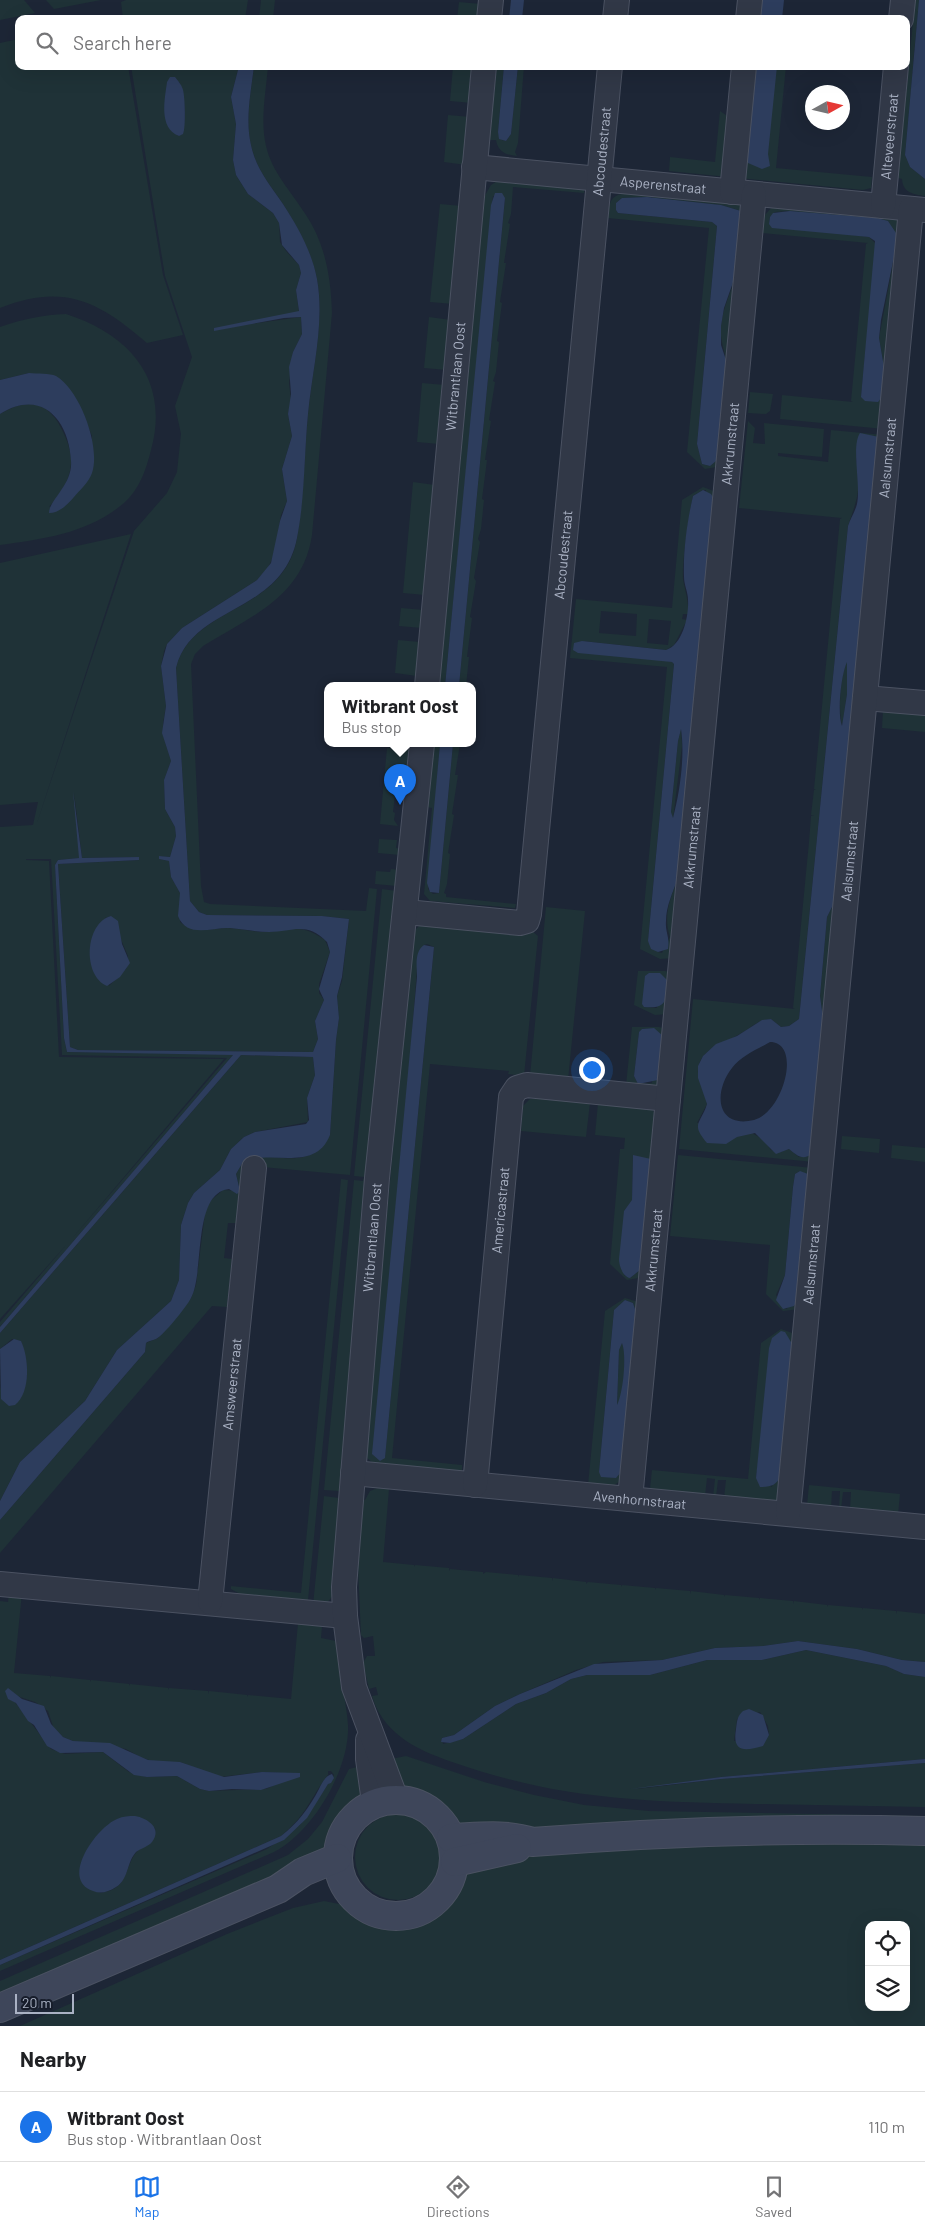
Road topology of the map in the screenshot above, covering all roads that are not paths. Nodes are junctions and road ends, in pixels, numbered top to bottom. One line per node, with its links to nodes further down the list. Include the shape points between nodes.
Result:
1 (491, 0): 5 (street)
2 (617, 0): 6 (street)
3 (750, 0): 7 (street)
4 (903, 0): 8 (street)
5 (489, 15)
6 (615, 15)
7 (748, 15)
8 (901, 15)
9 (484, 70): 13 (street, Witbrantlaan Oost)
10 (610, 70): 14 (street, Abcoudestraat)
11 (744, 70): 15 (street)
12 (896, 70): 16 (street, Alteveerstraat)
13 (474, 167): 14 (street, Asperenstraat); 18 (street, Witbrantlaan Oost)
14 (599, 179): 15 (street, Asperenstraat); 22 (street, Abcoudestraat, via 527,920 520,923)
15 (743, 193): 16 (street, Asperenstraat); 23 (street, Akkrumstraat)
16 (883, 206): 17 (street, Asperenstraat)
17 (918, 209): 19 (street, Aalsumstraat)
18 (427, 682)
19 (865, 698): 20 (street); 28 (street, Aalsumstraat)
20 (925, 704)
21 (422, 747): 22 (street, Witbrantlaan Oost)
22 (406, 912): 25 (street, Witbrantlaan Oost, via 377,1178)
23 (668, 1099): 26 (street, Americastraat, via 527,1085 517,1088 511,1098); 27 (street, Akkrumstraat)
24 (254, 1168): 31 (street, Amsweerstraat)
25 (353, 1473): 26 (street, Avenhornstraat); 32 (street, Witbrantlaan Oost, via 345,1556)
26 (475, 1484): 27 (street, Avenhornstraat)
27 (630, 1500): 28 (street, Avenhornstraat)
28 (788, 1513): 29 (street, Avenhornstraat)
29 (925, 1526)
30 (0, 1584): 31 (street)
31 (210, 1602): 32 (street)
32 (345, 1616): 33 (street, Witbrantlaan Oost, via 354,1687 382,1756)
33 (385, 1801): 35 (main road, via 413,1802 430,1810 443,1822); 36 (main road, via 361,1810 348,1824 340,1841)
34 (925, 1831): 35 (main road, via 829,1829 638,1834 532,1842 522,1847)
35 (453, 1850): 36 (main road, via 448,1885 434,1902 416,1913 395,1917 375,1913 356,1902)
36 (340, 1869): 37 (main road, via 308,1888 278,1890)
37 (0, 2008)

